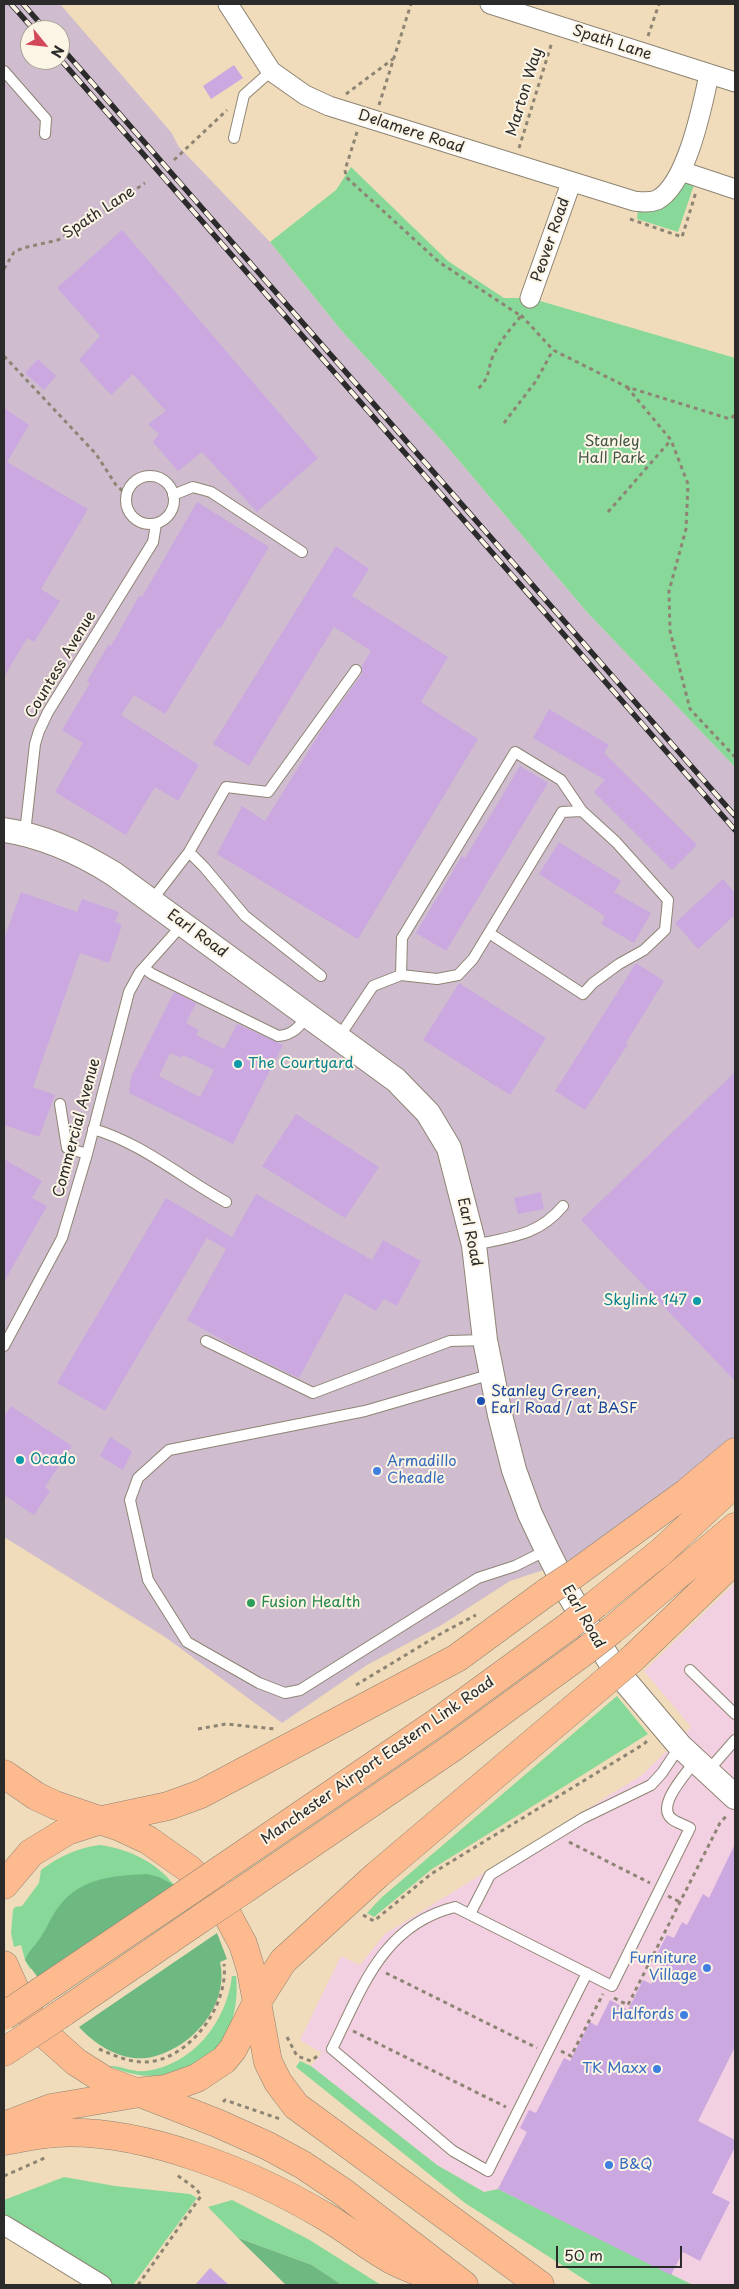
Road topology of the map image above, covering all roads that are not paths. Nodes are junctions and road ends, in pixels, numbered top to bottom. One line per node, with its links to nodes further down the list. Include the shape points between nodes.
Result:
1 (228, 4): 4 (street, Delamere Road)
2 (493, 4): 5 (street, Spath Lane)
3 (4, 71): 7 (lane, via 46,119)
4 (270, 71): 8 (lane, via 244,95); 10 (street, Delamere Road, via 305,95 329,106)
5 (709, 75): 6 (street, Spath Lane); 9 (street, Delamere Road)
6 (735, 82)
7 (45, 134)
8 (234, 138)
9 (681, 171): 10 (street, Delamere Road, via 675,184 656,200 646,202 634,202); 11 (street)
10 (571, 183): 12 (street, Peover Road)
11 (735, 189)
12 (530, 298)
13 (174, 495): 14 (lane, via 168,516); 14 (lane, via 165,482 150,476 135,482 126,503 133,518); 15 (lane, via 193,487 211,492)
14 (156, 524): 18 (lane, Countess Avenue, via 153,542 39,731)
15 (302, 552)
16 (356, 670): 19 (lane, via 268,792 226,787)
17 (582, 811): 22 (lane, via 562,812); 22 (lane, via 616,842 668,900 665,930 644,950 599,978 583,994); 24 (lane, via 561,780 515,752 402,938)
18 (14, 832): 20 (street, Earl Road, via 86,857)
19 (188, 852): 20 (lane); 25 (lane, via 245,916)
20 (152, 900): 21 (street, Earl Road)
21 (183, 924): 23 (lane, Commercial Avenue); 26 (street, Earl Road)
22 (489, 933): 24 (lane, via 473,959 458,975 437,979)
23 (144, 968): 26 (lane, via 278,1036 298,1029); 29 (lane, Commercial Avenue, via 129,992)
24 (400, 975): 27 (lane, via 373,986)
25 (321, 976)
26 (308, 1014): 27 (street, Earl Road)
27 (339, 1037): 33 (street, Earl Road, via 396,1080 428,1113 449,1148)
28 (60, 1104): 30 (lane, via 67,1148)
29 (93, 1129): 30 (lane, Commercial Avenue); 31 (lane, via 158,1159)
30 (87, 1154): 36 (lane, Commercial Avenue, via 57,1249)
31 (226, 1202)
32 (563, 1206): 33 (lane, via 538,1229)
33 (474, 1245): 34 (street, Earl Road)
34 (485, 1340): 35 (lane, via 450,1341 312,1393); 37 (street, Earl Road)
35 (206, 1341)
36 (4, 1346)
37 (492, 1374): 41 (street, Earl Road, via 514,1470); 41 (lane, via 365,1411 169,1450 138,1478 130,1500 148,1580 187,1642 259,1683 285,1693 300,1690 478,1578 515,1566)
38 (735, 1452): 49 (highway, bridge, via 686,1494 457,1658 201,1794 168,1806)
39 (735, 1483): 55 (highway, Manchester Airport Eastern Link Road, bridge, via 661,1552 569,1626 436,1722)
40 (735, 1527): 56 (highway, Manchester Airport Eastern Link Road, bridge, via 612,1630 452,1748)
41 (547, 1550): 46 (street, Earl Road, via 570,1596 614,1668)
42 (735, 1560): 54 (highway, bridge, via 632,1659 377,1875 290,1954)
43 (690, 1670): 44 (lane)
44 (735, 1714)
45 (735, 1740): 46 (lane)
46 (694, 1760): 48 (street, Earl Road); 51 (lane, via 662,1773 651,1785 614,1802 490,1875); 53 (lane, via 668,1801 667,1810 672,1819 690,1828 612,1986)
47 (4, 1774): 49 (highway, via 36,1796)
48 (735, 1797)
49 (98, 1821): 50 (highway, via 44,1843 26,1858); 54 (highway, via 148,1840 189,1869 208,1888 228,1915 243,1944)
50 (4, 1885)
51 (470, 1914): 53 (lane); 53 (lane, via 455,1907 440,1911 401,1934 373,1966 332,2049 453,2151 488,2171)
52 (4, 1965): 57 (highway, via 31,2016 62,2050 91,2072)
53 (587, 1973)
54 (257, 2002): 57 (highway, via 233,2049 210,2071 166,2089); 64 (highway, via 268,2062 296,2106)
55 (4, 2016)
56 (13, 2046)
57 (140, 2093): 58 (highway, via 51,2108); 63 (highway, via 217,2123 303,2165)
58 (4, 2126)
59 (4, 2141): 62 (highway, via 56,2133 80,2133 128,2139 183,2153 288,2196 396,2262)
60 (4, 2225): 61 (street)
61 (102, 2285)
62 (454, 2285)
63 (464, 2285)
64 (540, 2285)

